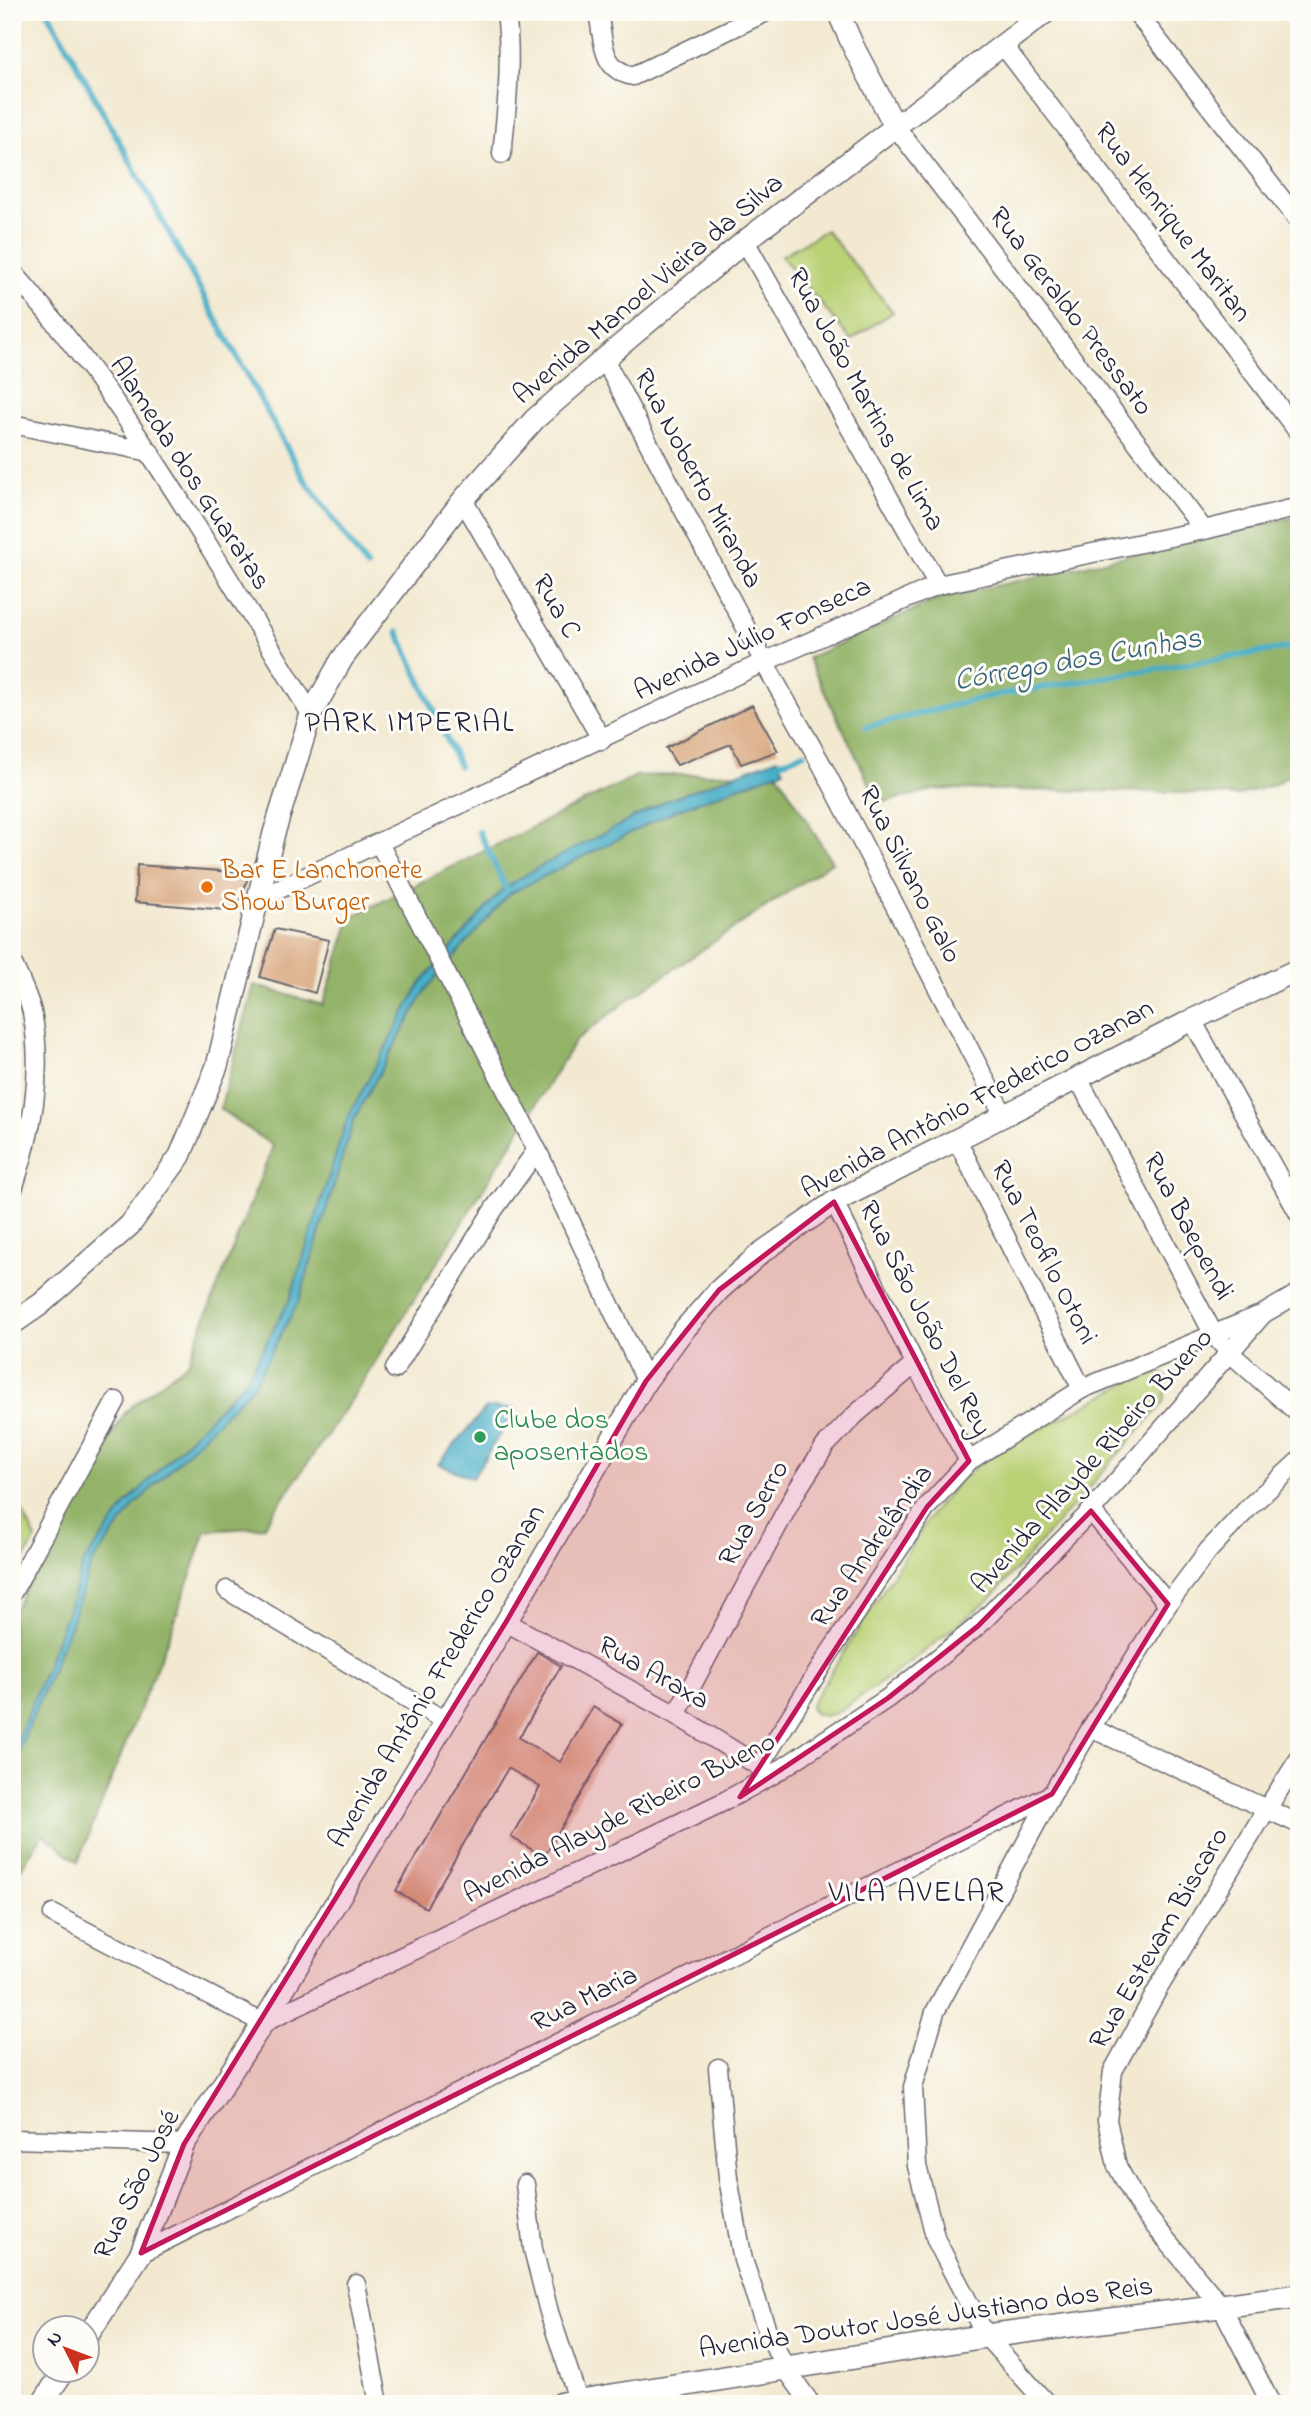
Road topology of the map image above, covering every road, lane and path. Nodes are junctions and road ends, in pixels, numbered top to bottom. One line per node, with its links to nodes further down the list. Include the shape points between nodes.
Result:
1 (506, 12): 9 (street, via 509,34)
2 (598, 12): 3 (street, via 609,65 633,76)
3 (766, 12)
4 (838, 12): 8 (street)
5 (1046, 12): 7 (street, Avenida Manoel Vieira da Silva)
6 (1136, 12): 10 (street)
7 (1003, 45): 8 (street, Avenida Manoel Vieira da Silva); 15 (street, Rua Henrique Maritan)
8 (895, 126): 11 (street, Avenida Manoel Vieira da Silva); 19 (street, Rua Geraldo Pressato)
9 (502, 155)
10 (1299, 220)
11 (745, 242): 13 (street, Avenida Manoel Vieira da Silva); 20 (street, Rua João Martins de Lima)
12 (12, 271): 16 (street, Alameda dos Guaratas)
13 (604, 359): 17 (street, Avenida Manoel Vieira da Silva, via 535,419); 21 (street, Rua Noberto Miranda)
14 (12, 424): 16 (street)
15 (1299, 433)
16 (150, 453): 22 (street, Alameda dos Guaratas)
17 (463, 500): 22 (street, Avenida Manoel Vieira da Silva, via 342,659); 23 (street, Rua C)
18 (1299, 507): 19 (street, Avenida Júlio Fonseca)
19 (1204, 530): 20 (street, Avenida Júlio Fonseca)
20 (939, 585): 21 (street, Avenida Júlio Fonseca)
21 (764, 662): 23 (street, Avenida Júlio Fonseca); 30 (street, Rua Silvano Galo)
22 (311, 714): 25 (street, Avenida Manoel Vieira da Silva)
23 (602, 740): 24 (street, Avenida Júlio Fonseca)
24 (379, 844): 25 (street, Avenida Júlio Fonseca); 32 (street)
25 (256, 900): 38 (street, Avenida Manoel Vieira da Silva, via 216,1066 180,1156 130,1226)
26 (12, 962): 33 (street, via 32,1010 38,1070 28,1144)
27 (1299, 969): 28 (street, Avenida Antônio Frederico Ozanan)
28 (1192, 1020): 29 (street, Avenida Antônio Frederico Ozanan); 35 (street)
29 (1078, 1078): 30 (street, Avenida Antônio Frederico Ozanan); 39 (street, Rua Baependi)
30 (1003, 1114): 31 (street, Avenida Antônio Frederico Ozanan)
31 (957, 1140): 34 (street, Avenida Antônio Frederico Ozanan); 44 (street, Rua Teofilo Otoni)
32 (537, 1150): 42 (street, via 494,1209); 43 (street)
33 (12, 1192)
34 (834, 1202): 41 (street, Rua São João Del Rey); 43 (street, Avenida Antônio Frederico Ozanan, via 762,1252 719,1290)
35 (1299, 1214)
36 (1299, 1293): 37 (street, Avenida Alayde Ribeiro Bueno)
37 (1263, 1314): 39 (street, Rua Andrelândia); 40 (street, Avenida Alayde Ribeiro Bueno)
38 (12, 1324)
39 (1214, 1335): 40 (street, Rua Baependi); 44 (street, Rua Andrelândia)
40 (1229, 1352): 46 (street, Rua Baependi); 49 (street, Avenida Alayde Ribeiro Bueno)
41 (915, 1364): 47 (street, Rua São João Del Rey); 54 (street, Rua Serro, via 825,1446)
42 (395, 1368)
43 (646, 1381): 53 (street, Avenida Antônio Frederico Ozanan)
44 (1082, 1389): 47 (street, Rua Andrelândia)
45 (116, 1401): 51 (street)
46 (1299, 1414)
47 (969, 1461): 58 (street, Rua Andrelândia, via 927,1507 829,1654)
48 (1299, 1461): 52 (street, via 1216,1542)
49 (1091, 1511): 52 (street); 58 (street, Avenida Alayde Ribeiro Bueno, via 978,1626 888,1698)
50 (227, 1590): 55 (street)
51 (12, 1593)
52 (1168, 1604): 56 (street)
53 (506, 1622): 54 (street, Rua Araxa); 55 (street, Avenida Antônio Frederico Ozanan)
54 (676, 1715): 58 (street, Rua Araxa)
55 (445, 1721): 63 (street, Avenida Antônio Frederico Ozanan)
56 (1091, 1728): 59 (street); 60 (street)
57 (1299, 1759): 60 (street, Rua Estevam Biscaro)
58 (766, 1771): 63 (street, Avenida Alayde Ribeiro Bueno, via 725,1801)
59 (1052, 1794): 68 (street, Rua Maria); 73 (street, via 935,2012 913,2087 916,2166 936,2240)
60 (1266, 1810): 61 (street); 71 (street, Rua Estevam Biscaro, via 1113,2071 1107,2120 1117,2166 1140,2208)
61 (1299, 1824)
62 (53, 1914): 63 (street)
63 (262, 2024): 66 (street, Rua São José)
64 (718, 2068): 74 (street, via 728,2178 743,2260 768,2333)
65 (12, 2139): 66 (street)
66 (184, 2144): 68 (street, Rua São José)
67 (525, 2184): 76 (street, via 533,2249)
68 (141, 2253): 72 (street, Rua São José)
69 (356, 2284): 78 (street)
70 (1299, 2296): 71 (main road, Avenida Doutor José Justiano dos Reis)
71 (1222, 2307): 73 (main road, Avenida Doutor José Justiano dos Reis); 81 (street, Rua Estevam Biscaro)
72 (102, 2314)
73 (986, 2336): 74 (main road, Avenida Doutor José Justiano dos Reis); 80 (street)
74 (786, 2368): 76 (main road, Avenida Doutor José Justiano dos Reis); 79 (street)
75 (55, 2384): 77 (street)
76 (570, 2403)
77 (42, 2404)
78 (379, 2404)
79 (811, 2404)
80 (1047, 2404)
81 (1271, 2404)

